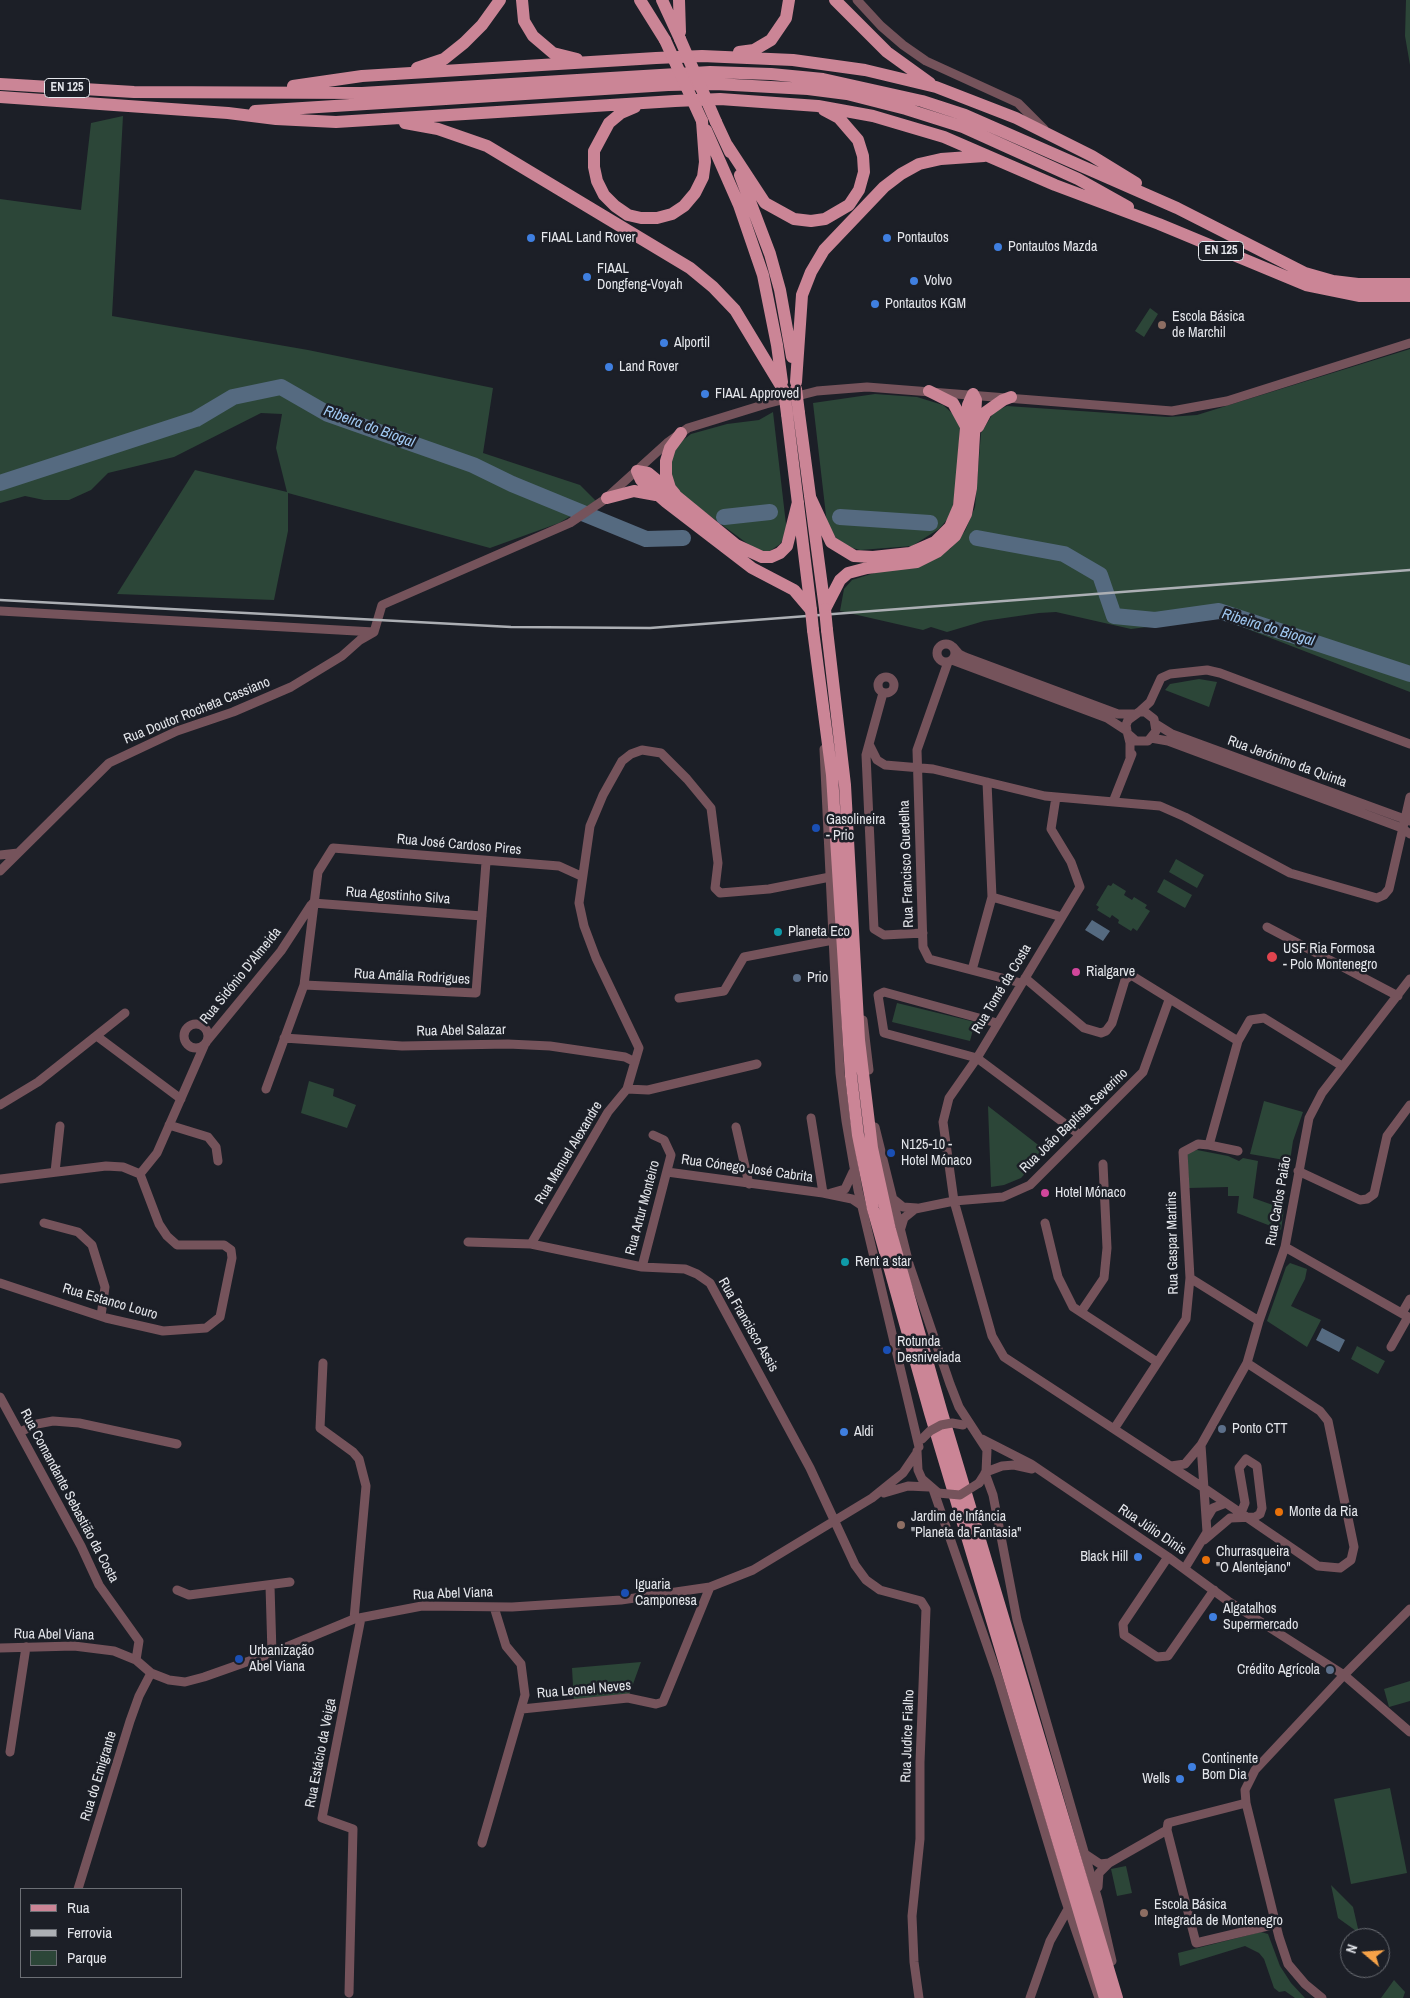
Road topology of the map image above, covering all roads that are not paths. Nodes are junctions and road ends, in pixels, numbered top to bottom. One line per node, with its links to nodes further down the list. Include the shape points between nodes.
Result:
1 (500, 0): 14 (main road, via 482,25 444,58 423,67)
2 (522, 0): 13 (main road, via 524,21 542,46 566,57)
3 (640, 0): 11 (main road)
4 (647, 0): 11 (main road)
5 (662, 0): 10 (main road)
6 (679, 0): 10 (main road)
7 (789, 0): 12 (main road, via 786,18 771,40 762,46)
8 (835, 0): 16 (main road, via 887,52)
9 (857, 0): 21 (street, via 881,26 926,61)
10 (680, 39): 27 (main road, bridge)
11 (665, 40): 25 (main road, bridge)
12 (702, 56): 13 (main road); 16 (main road, via 833,65)
13 (605, 61): 14 (main road)
14 (362, 76): 17 (main road)
15 (0, 84): 17 (main road, EN 125, via 134,92)
16 (936, 87): 23 (main road)
17 (249, 92): 29 (main road, via 362,93 710,72 823,79 922,101 965,115)
18 (0, 97): 22 (main road, EN 125)
19 (675, 100): 20 (main road); 24 (main road); 25 (main road, via 634,108 621,114 609,123 600,137 594,151 597,181 615,206 628,215 657,218 684,206 703,177)
20 (803, 104): 27 (main road, via 839,118 849,127 861,148 864,172 859,190 849,205 838,213 810,221 794,219 777,211 765,203); 28 (main road, via 909,125)
21 (1025, 108): 23 (street, via 1027,115); 26 (street)
22 (228, 113): 24 (main road, via 309,121); 30 (main road, via 668,85 808,89 898,106 963,127 1078,179)
23 (1016, 118): 26 (main road)
24 (373, 120): 36 (main road, via 438,129 487,146 690,268 735,310)
25 (702, 121): 36 (main road, via 739,205 763,275 778,345)
26 (1050, 134): 29 (main road)
27 (727, 145): 36 (main road, via 770,254 785,316)
28 (988, 157): 30 (main road); 36 (main road, via 941,159 919,164 901,174 884,187 824,250 802,295)
29 (1177, 208): 31 (main road, via 1305,273 1358,284)
30 (1159, 224): 32 (main road, EN 125, via 1306,285 1360,296)
31 (1410, 284)
32 (1410, 296)
33 (1410, 337): 35 (street)
34 (1410, 343): 35 (street)
35 (1369, 354): 39 (street, via 1227,401 1172,411)
36 (792, 387): 45 (main road, bridge)
37 (929, 391): 38 (street); 40 (street, via 867,387 817,391 739,411); 41 (main road, via 953,403)
38 (973, 394): 39 (street); 41 (main road, via 976,400)
39 (1011, 397): 41 (main road, via 986,412)
40 (681, 433): 42 (street); 44 (main road, via 670,448 666,461)
41 (971, 434): 45 (main road, via 955,517 942,535 926,548 910,553 854,556 831,542); 46 (main road, via 969,501 955,536 937,552 917,562 848,573 840,580)
42 (637, 470): 43 (street); 44 (main road, via 646,485)
43 (607, 498): 44 (main road, via 634,491); 49 (street, via 570,523 382,605)
44 (672, 500): 45 (main road, via 736,546 762,557 771,557 788,546); 47 (main road, via 752,568 794,590)
45 (805, 500): 46 (main road); 47 (main road)
46 (825, 609): 87 (main road, bridge, via 845,785)
47 (811, 610): 56 (main road, bridge)
48 (0, 611): 49 (street)
49 (374, 632): 74 (street, Rua Doutor Rocheta Cassiano, via 291,687 177,731 109,763)
50 (953, 647): 51 (street, via 948,644 940,646); 52 (street, via 955,655); 57 (street, Rua Jerónimo da Quinta, via 965,657 1118,714)
51 (938, 658): 52 (street, Rua Jerónimo da Quinta); 53 (street)
52 (950, 661): 53 (street, Rua Francisco Guedelha); 59 (street, Rua Jerónimo da Quinta, via 1107,718)
53 (943, 675): 65 (street, Rua Francisco Guedelha, via 917,750)
54 (883, 693): 61 (street)
55 (1154, 695): 57 (street); 58 (street); 62 (street, via 1161,678 1207,670)
56 (825, 711): 79 (street, via 824,774); 204 (main road, via 851,1076 872,1209)
57 (1137, 713): 58 (street, Rua Jerónimo da Quinta, via 1145,712); 59 (street, via 1128,720)
58 (1155, 722): 60 (street, via 1156,731); 71 (street, Rua Jerónimo da Quinta, via 1172,734)
59 (1127, 732): 60 (street, Rua Jerónimo da Quinta, via 1136,741); 63 (street)
60 (1147, 740): 63 (street); 71 (street, Rua Jerónimo da Quinta, via 1168,741)
61 (869, 744): 64 (street, via 876,760); 66 (street, via 866,754)
62 (1410, 744)
63 (1130, 757): 70 (street)
64 (885, 765): 65 (street); 66 (street, via 874,771)
65 (917, 767): 67 (street); 85 (street, Rua Francisco Guedelha)
66 (868, 780): 85 (street, via 874,929 884,935)
67 (987, 782): 68 (street); 80 (street)
68 (1056, 797): 70 (street); 83 (street, Rua Tomé da Costa, via 1051,829 1071,862 1080,887)
69 (1410, 797): 71 (street)
70 (1113, 802): 73 (street, via 1160,806 1290,873 1371,897 1384,895 1389,889)
71 (1407, 820): 72 (street, Rua Jerónimo da Quinta); 73 (street)
72 (1410, 836): 73 (street, Rua Jerónimo da Quinta)
73 (1397, 849)
74 (18, 853): 75 (street); 77 (street, Rua Doutor Rocheta Cassiano)
75 (0, 855)
76 (486, 862): 78 (street, Rua José Cardoso Pires, via 559,866); 81 (street, Rua José Cardoso Pires, via 333,848 318,872); 82 (street, Rua Amália Rodrigues)
77 (0, 871)
78 (582, 876): 79 (street, via 590,826 606,789 622,761 642,750 661,753 711,808 718,863 715,888 720,893 769,889); 101 (street, via 579,903 584,926 639,1048)
79 (830, 876): 86 (street)
80 (992, 897): 83 (street); 88 (street)
81 (313, 903): 82 (street, Rua Agostinho Silva); 91 (street); 106 (street, Rua Sidónio D'Almeida, via 282,951 206,1043)
82 (482, 916): 91 (street, Rua Amália Rodrigues, via 476,994)
83 (1062, 917): 90 (street, Rua Tomé da Costa)
84 (1267, 927): 92 (street)
85 (923, 933): 88 (street, Rua Francisco Guedelha, via 923,947 929,959)
86 (833, 940): 93 (street, via 744,958 724,991); 119 (street, via 840,1073)
87 (856, 966): 127 (street, via 876,1136); 205 (main road, via 864,1093 890,1230)
88 (972, 970): 90 (street, Rua Francisco Guedelha)
89 (1410, 979): 92 (street, Rua Carlos Paião)
90 (1023, 981): 94 (street, via 1084,1028 1101,1033 1106,1032 1112,1022 1125,980 1131,975); 96 (street, Rua Tomé da Costa)
91 (304, 985): 98 (street)
92 (1398, 996): 103 (street, Rua Carlos Paião)
93 (679, 998)
94 (1169, 1000): 99 (street); 114 (street, Rua João Baptista Severino, via 1143,1072)
95 (125, 1013): 97 (street)
96 (997, 1023): 100 (street, Rua Tomé da Costa); 100 (street, via 884,992 878,995 884,1033)
97 (98, 1037): 106 (street); 107 (street, via 38,1082)
98 (284, 1038): 101 (street, Rua Abel Salazar, via 402,1046 550,1046 625,1057); 104 (street)
99 (1238, 1041): 103 (street, via 1250,1020 1264,1018); 115 (street)
100 (976, 1058): 114 (street); 128 (street, Rua Tomé da Costa, via 949,1098 943,1122)
101 (635, 1062): 105 (street)
102 (756, 1064): 105 (street, via 648,1090)
103 (1342, 1066): 120 (street, Rua Carlos Paião, via 1314,1105)
104 (266, 1089)
105 (627, 1089): 135 (street, Rua Manuel Alexandre, via 608,1112)
106 (181, 1099): 110 (street, Rua Sidónio D'Almeida)
107 (0, 1105)
108 (1410, 1105): 120 (street, via 1387,1136 1374,1194 1367,1199 1360,1200)
109 (811, 1118): 126 (street)
110 (169, 1125): 117 (street, via 208,1137 216,1147); 123 (street, Rua Sidónio D'Almeida, via 157,1153)
111 (60, 1126): 121 (street)
112 (736, 1127): 125 (street)
113 (653, 1135): 122 (street, Rua Artur Monteiro, via 669,1146)
114 (1080, 1135): 128 (street, Rua João Baptista Severino, via 1030,1185 1003,1197)
115 (1209, 1144): 116 (street); 138 (street, Rua Gaspar Martins, via 1198,1144 1183,1152)
116 (1238, 1152)
117 (218, 1161)
118 (1103, 1164): 141 (street, via 1108,1248 1104,1278)
119 (854, 1169): 126 (street, via 846,1189); 129 (street)
120 (1298, 1171): 136 (street, Rua Carlos Paião)
121 (55, 1172): 123 (street, via 106,1166 123,1167); 124 (street)
122 (668, 1172): 125 (street, Rua Cónego José Cabrita); 137 (street, Rua Artur Monteiro)
123 (140, 1174): 142 (street, Rua Estanco Louro, via 159,1224 177,1245 224,1245 231,1250 227,1291 220,1317 206,1328 163,1331)
124 (0, 1179)
125 (749, 1184): 126 (street, Rua Cónego José Cabrita)
126 (823, 1193): 129 (street, via 852,1199)
127 (892, 1198): 130 (street, via 909,1209); 133 (street)
128 (954, 1201): 130 (street, Rua João Baptista Severino); 150 (street, via 992,1336 1004,1357)
129 (861, 1205): 156 (street)
130 (923, 1207): 133 (street, via 904,1218)
131 (44, 1223): 142 (street, via 78,1232 92,1245 105,1287)
132 (1045, 1223): 141 (street, via 1058,1277 1074,1307)
133 (900, 1231): 151 (street, via 950,1384 959,1407)
134 (468, 1242): 135 (street, Rua Francisco Assis)
135 (531, 1244): 137 (street, Rua Francisco Assis)
136 (1286, 1247): 143 (street); 144 (street, Rua Carlos Paião)
137 (642, 1267): 168 (street, Rua Francisco Assis, via 685,1269 710,1283)
138 (1190, 1278): 144 (street); 146 (street, Rua Gaspar Martins, via 1186,1318)
139 (0, 1283): 142 (street, Rua Estanco Louro)
140 (1410, 1299): 143 (street)
141 (1081, 1312): 146 (street)
142 (101, 1316)
143 (1407, 1316): 145 (street)
144 (1259, 1320): 148 (street, Rua Carlos Paião)
145 (1391, 1347)
146 (1157, 1362): 150 (street, Rua Gaspar Martins)
147 (323, 1363): 179 (street, via 320,1428 359,1459 366,1486)
148 (1247, 1363): 155 (street, Rua Carlos Paião); 166 (street, via 1320,1411 1328,1421 1354,1547 1351,1560 1340,1568 1318,1566)
149 (0, 1397): 152 (street, Rua Comandante Sebastião da Costa)
150 (1114, 1429): 157 (street)
151 (974, 1430): 153 (street); 156 (street, bridge, via 963,1425 941,1425 930,1431)
152 (20, 1432): 154 (street, via 52,1421 79,1423); 183 (street, Rua Comandante Sebastião da Costa, via 99,1585 139,1641)
153 (982, 1439): 158 (street, via 987,1450); 159 (street, Rua Júlio Dinis)
154 (177, 1444)
155 (1201, 1445): 157 (street, Rua Carlos Paião, via 1185,1464); 160 (street)
156 (919, 1447): 161 (street, via 918,1470); 162 (street, Rua Abel Viana, via 903,1473)
157 (1171, 1466): 160 (street)
158 (986, 1472): 159 (street, Rua Júlio Dinis, via 1014,1465); 161 (street, bridge, via 979,1483 960,1494); 192 (street, via 1017,1620)
159 (1047, 1475): 170 (street, Rua Júlio Dinis)
160 (1204, 1488): 164 (street); 167 (street)
161 (933, 1490): 162 (street, Rua Abel Viana, via 902,1487); 196 (street, via 998,1677)
162 (872, 1498): 168 (street, Rua Abel Viana)
163 (1262, 1502): 165 (street, via 1252,1498); 165 (street, via 1257,1466 1246,1459 1239,1468); 166 (street, via 1260,1514)
164 (1226, 1503): 166 (street); 167 (street, via 1214,1508)
165 (1244, 1503): 166 (street)
166 (1244, 1515): 169 (street, via 1230,1518)
167 (1207, 1518): 169 (street, via 1207,1532)
168 (836, 1521): 174 (street, Rua Abel Viana, via 753,1570); 201 (street, Rua Judice Fialho, via 855,1565 866,1580 880,1590 921,1602 926,1609 920,1839 912,1916)
169 (1202, 1541): 171 (street)
170 (1168, 1557): 171 (street, Rua Júlio Dinis); 176 (street, via 1123,1624 1124,1635 1157,1657 1168,1656)
171 (1185, 1568): 176 (street, Rua Júlio Dinis)
172 (290, 1582): 173 (street)
173 (270, 1586): 175 (street, via 188,1595); 182 (street)
174 (710, 1587): 177 (street, Rua Abel Viana, via 620,1600); 186 (street, Rua Leonel Neves, via 663,1702 656,1704 628,1698)
175 (177, 1590)
176 (1214, 1590): 185 (street, Rua Júlio Dinis)
177 (494, 1607): 179 (street, Rua Abel Viana, via 422,1606); 186 (street, Rua Leonel Neves, via 506,1646 521,1664 525,1695)
178 (1410, 1609): 185 (street)
179 (357, 1618): 182 (street, Rua Abel Viana); 200 (street, Rua Estácio da Veiga, via 322,1818 353,1829)
180 (26, 1647): 181 (street, Rua Abel Viana); 183 (street, Rua Abel Viana, via 74,1646 106,1650); 188 (street)
181 (0, 1648)
182 (272, 1653): 184 (street, Rua Abel Viana, via 185,1682)
183 (136, 1660): 184 (street, Rua Abel Viana)
184 (151, 1673): 194 (street, Rua do Emigrante, via 130,1721)
185 (1344, 1675): 187 (street, Rua Júlio Dinis); 189 (street, via 1256,1770 1245,1790)
186 (522, 1709): 191 (street)
187 (1410, 1732)
188 (10, 1752)
189 (1246, 1802): 190 (street, via 1168,1823); 197 (street)
190 (1166, 1830): 193 (street); 197 (street, via 1196,1943)
191 (482, 1843)
192 (1084, 1853): 193 (street, via 1100,1864); 195 (street)
193 (1109, 1863): 195 (street, via 1099,1873)
194 (78, 1888)
195 (1098, 1900): 205 (street)
196 (1068, 1909): 198 (street); 199 (street)
197 (1276, 1924): 206 (street, via 1288,1964)
198 (1055, 1933): 199 (street, via 1067,1931); 202 (street)
199 (1077, 1936): 203 (street)
200 (349, 1993)
201 (920, 1998)
202 (1030, 1998)
203 (1100, 1998)
204 (1105, 1998)
205 (1118, 1998)
206 (1322, 1998)

